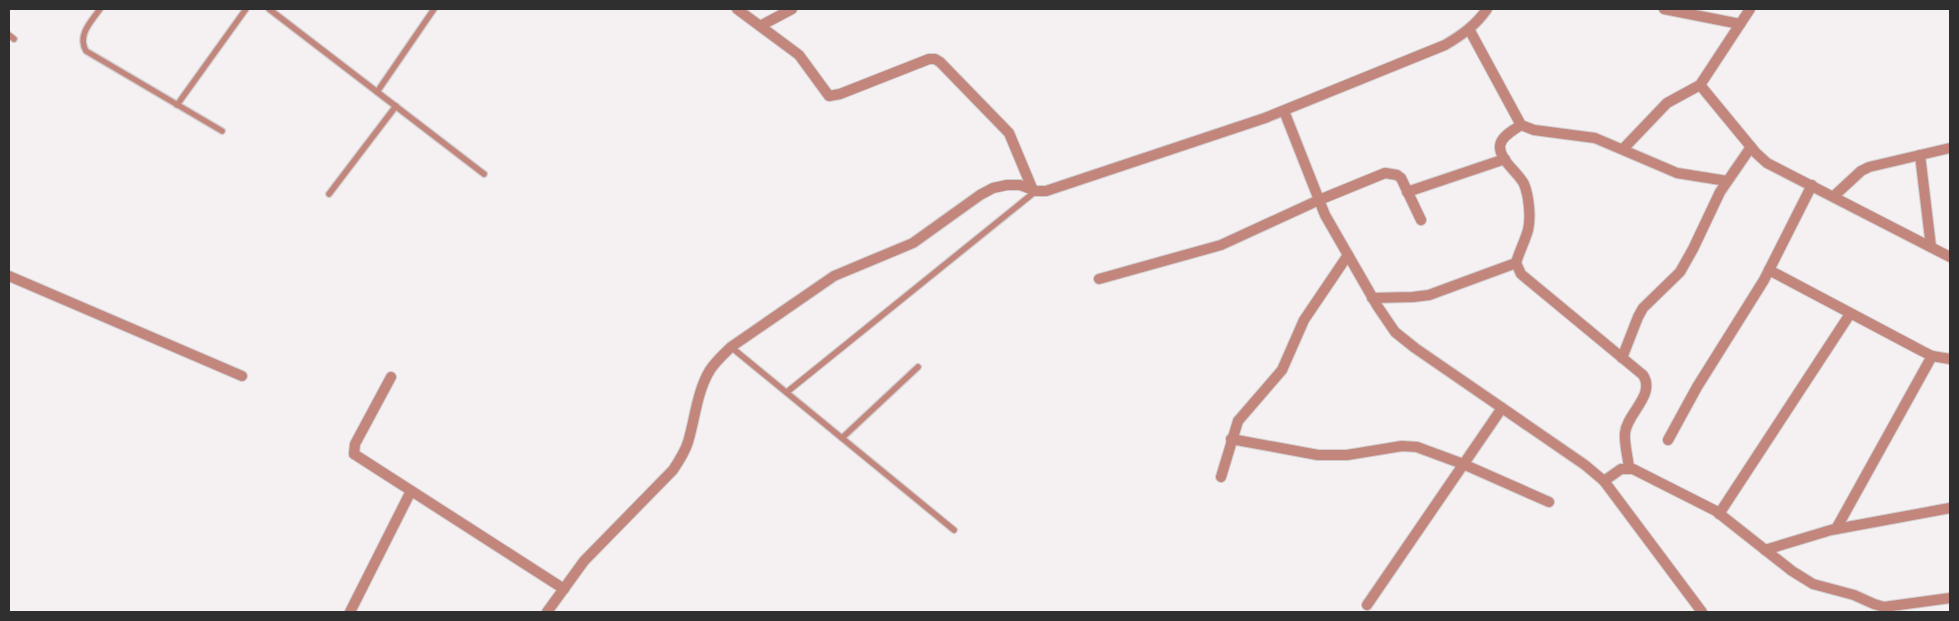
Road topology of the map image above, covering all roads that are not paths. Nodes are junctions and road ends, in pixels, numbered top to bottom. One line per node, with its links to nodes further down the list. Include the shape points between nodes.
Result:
1 (100, 9): 15 (lane, via 82,38 86,51)
2 (246, 9): 15 (lane)
3 (268, 9): 14 (lane)
4 (434, 9): 14 (lane)
5 (737, 9): 11 (street)
6 (792, 9): 11 (street)
7 (1487, 9): 12 (street)
8 (1664, 9): 10 (street)
9 (1750, 9): 10 (street)
10 (1740, 24): 13 (street)
11 (760, 26): 28 (street, via 798,55 830,96 928,59 940,62 1009,133)
12 (1469, 29): 17 (street, via 1445,45); 18 (street)
13 (1700, 85): 20 (street); 22 (street, via 1667,104)
14 (377, 92): 16 (lane)
15 (177, 105): 19 (lane)
16 (396, 106): 25 (lane); 30 (lane)
17 (1284, 110): 28 (street, via 1046,191); 32 (street)
18 (1521, 125): 22 (street, via 1534,130 1596,138); 24 (street, via 1501,141 1500,151)
19 (222, 131)
20 (1751, 147): 26 (street); 27 (street, via 1767,163)
21 (1950, 148): 23 (street)
22 (1623, 149): 26 (street, via 1677,173)
23 (1920, 155): 31 (street, via 1869,167); 34 (street)
24 (1505, 159): 29 (street); 37 (street, via 1525,186 1527,196 1529,224)
25 (484, 174)
26 (1728, 181): 45 (street, via 1680,272 1643,308)
27 (1812, 185): 31 (street); 38 (street)
28 (1034, 190): 43 (street, via 1020,185 993,188 913,243 834,276); 50 (lane)
29 (1407, 192): 32 (street, via 1397,175 1385,173); 33 (street)
30 (329, 194)
31 (1834, 196): 34 (street)
32 (1319, 200): 35 (street); 40 (street, via 1221,246)
33 (1420, 220)
34 (1931, 247): 36 (street)
35 (1348, 255): 41 (street); 53 (street, via 1304,320 1282,370 1238,421)
36 (1950, 257)
37 (1516, 263): 41 (street, via 1422,296); 45 (street, via 1521,274)
38 (1769, 270): 42 (street); 54 (street, via 1697,386)
39 (9, 276): 48 (street)
40 (1099, 279)
41 (1372, 298): 51 (street, via 1395,332)
42 (1850, 314): 44 (street); 62 (street)
43 (732, 347): 50 (lane); 66 (street, via 709,372 688,444 673,470 584,561)
44 (1932, 356): 46 (street); 63 (street)
45 (1622, 358): 56 (street, via 1643,375 1647,385 1625,433)
46 (1950, 359)
47 (918, 367): 52 (lane)
48 (242, 376)
49 (391, 376): 59 (street, via 353,449 358,457)
50 (787, 392): 52 (lane)
51 (1502, 408): 55 (street); 58 (street)
52 (842, 438): 64 (lane)
53 (1231, 439): 55 (street, via 1318,456 1410,446); 57 (street)
54 (1668, 440)
55 (1463, 464): 60 (street); 68 (street)
56 (1629, 468): 58 (street, via 1621,469); 62 (street)
57 (1221, 476)
58 (1604, 481): 71 (street)
59 (411, 492): 66 (street); 69 (street)
60 (1548, 502)
61 (1950, 508): 63 (street)
62 (1719, 514): 65 (street)
63 (1836, 529): 65 (street)
64 (954, 530)
65 (1765, 550): 67 (street, via 1813,584 1874,604 1884,606)
66 (564, 589): 70 (street)
67 (1950, 598)
68 (1367, 605)
69 (350, 612)
70 (547, 612)
71 (1702, 612)

